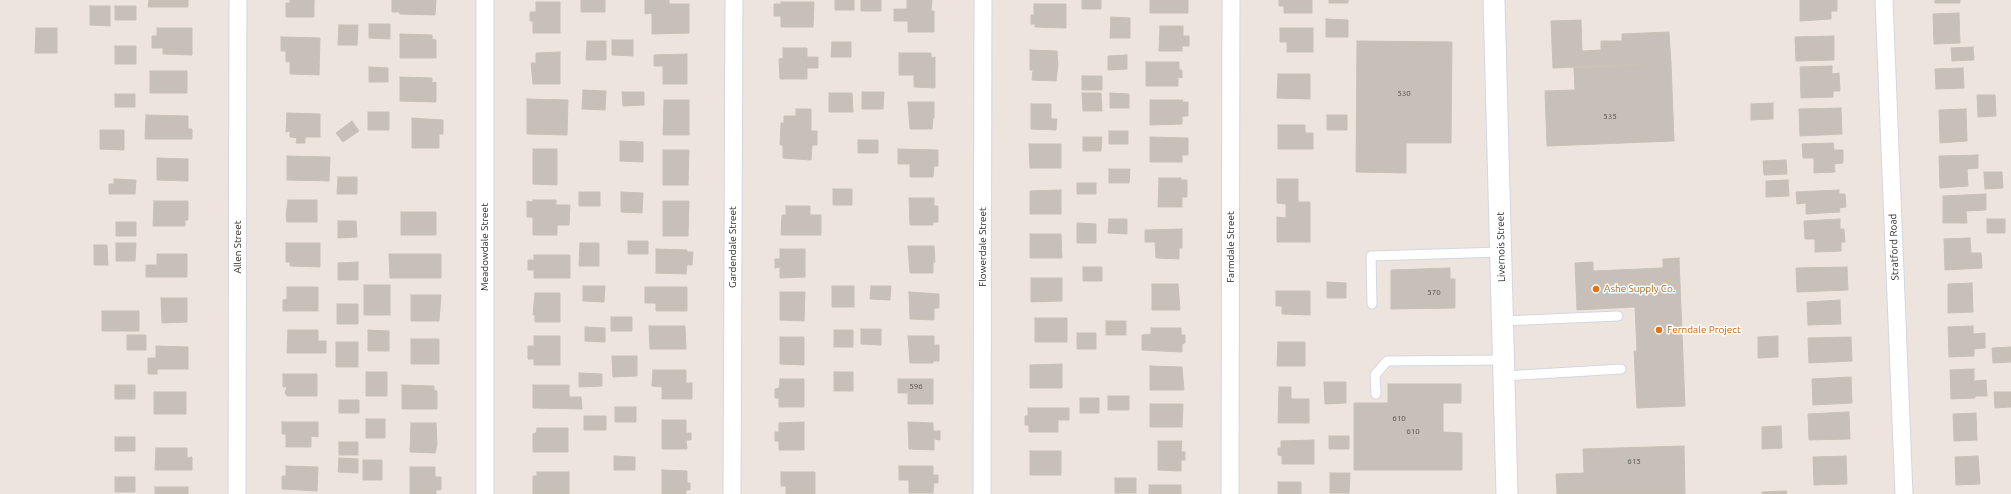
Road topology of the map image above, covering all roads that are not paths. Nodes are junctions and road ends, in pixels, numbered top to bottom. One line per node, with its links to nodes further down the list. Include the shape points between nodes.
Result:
1 (238, 0): 15 (street, Allen Street)
2 (485, 0): 16 (street, Meadowdale Street)
3 (734, 0): 17 (street, Gardendale Street)
4 (983, 0): 18 (street, Flowerdale Street)
5 (1231, 0): 19 (street, Farmdale Street)
6 (1494, 0): 8 (street, Livernois Street)
7 (1884, 0): 21 (street, Stratford Road)
8 (1501, 252): 9 (lane, via 1371,256); 11 (street, Livernois Street)
9 (1372, 304)
10 (1618, 316): 11 (lane)
11 (1503, 321): 12 (street, Livernois Street)
12 (1504, 368): 13 (lane); 14 (lane, via 1387,361 1375,375); 20 (street, Livernois Street)
13 (1621, 369)
14 (1376, 394)
15 (238, 494)
16 (485, 494)
17 (732, 494)
18 (982, 494)
19 (1230, 494)
20 (1507, 494)
21 (1904, 494)

